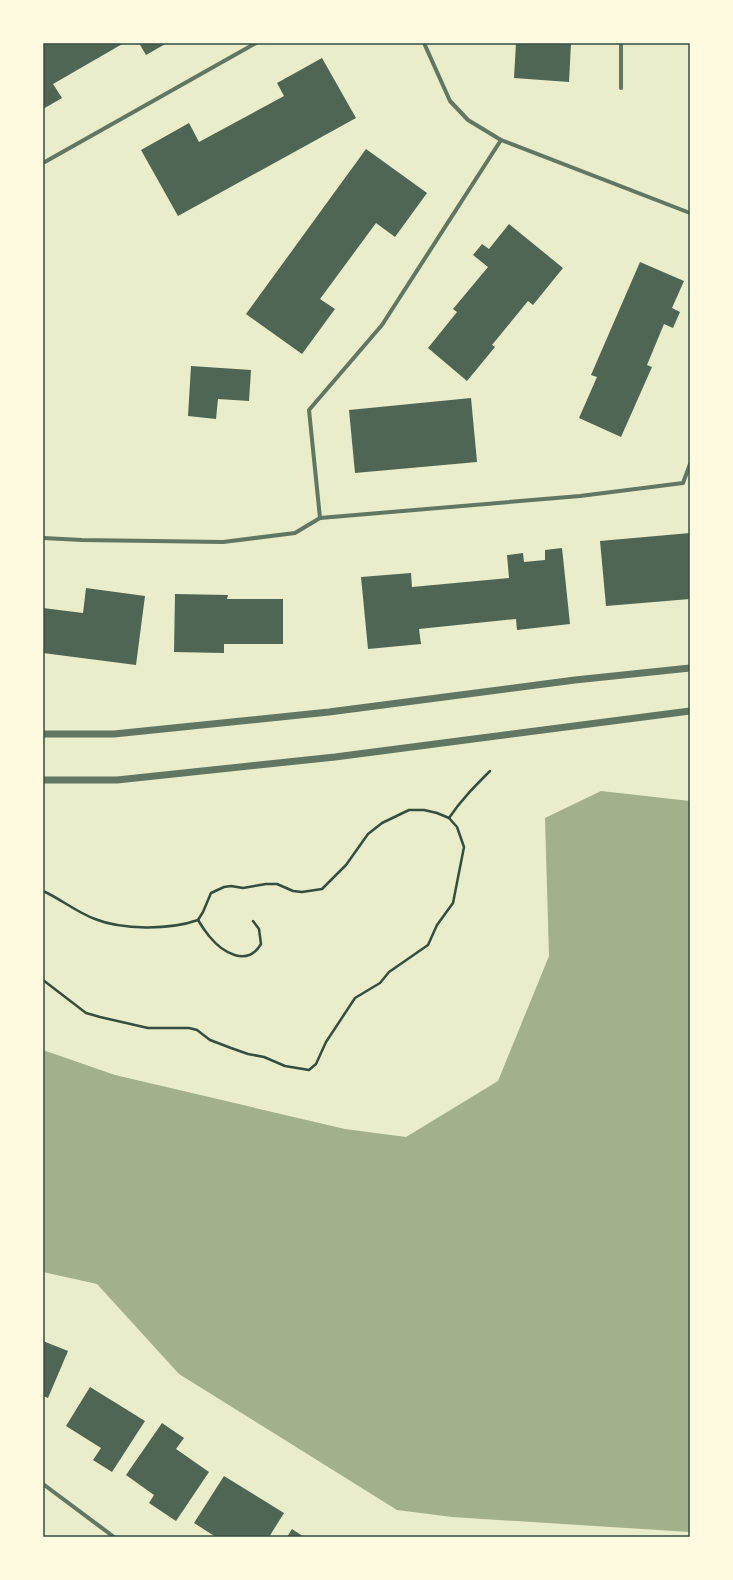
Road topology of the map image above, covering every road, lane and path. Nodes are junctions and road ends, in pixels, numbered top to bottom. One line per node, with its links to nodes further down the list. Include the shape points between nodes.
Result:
1 (256, 43): 6 (street)
2 (424, 43): 5 (street, via 450,101 468,120)
3 (621, 43): 4 (street)
4 (621, 88)
5 (501, 140): 7 (street); 9 (street, via 382,325 309,410)
6 (43, 163)
7 (690, 213)
8 (690, 464): 9 (street, via 683,483 580,496)
9 (320, 518): 10 (street, via 295,533 223,542)
10 (43, 538)
11 (690, 668): 13 (street, via 575,680 329,712 114,734)
12 (690, 711): 15 (street, via 335,757 117,780)
13 (43, 734)
14 (490, 771): 16 (path, via 470,790)
15 (43, 780)
16 (450, 818): 18 (path, via 424,810 409,810 382,823 368,834 346,865 322,889 302,892 277,884 243,888 224,887 211,893); 20 (path, via 457,827 464,847 453,903 437,925 428,945 389,972 380,983 355,998 326,1042 316,1064 309,1070 285,1066 231,1048 210,1040 197,1030 148,1028 100,1017 86,1012)
17 (43, 891): 18 (path, via 95,919 129,928 180,925)
18 (198, 920): 19 (path, via 217,945 227,952 246,957 253,954 261,944)
19 (254, 921)
20 (43, 980)
21 (43, 1484): 22 (street)
22 (114, 1537)

